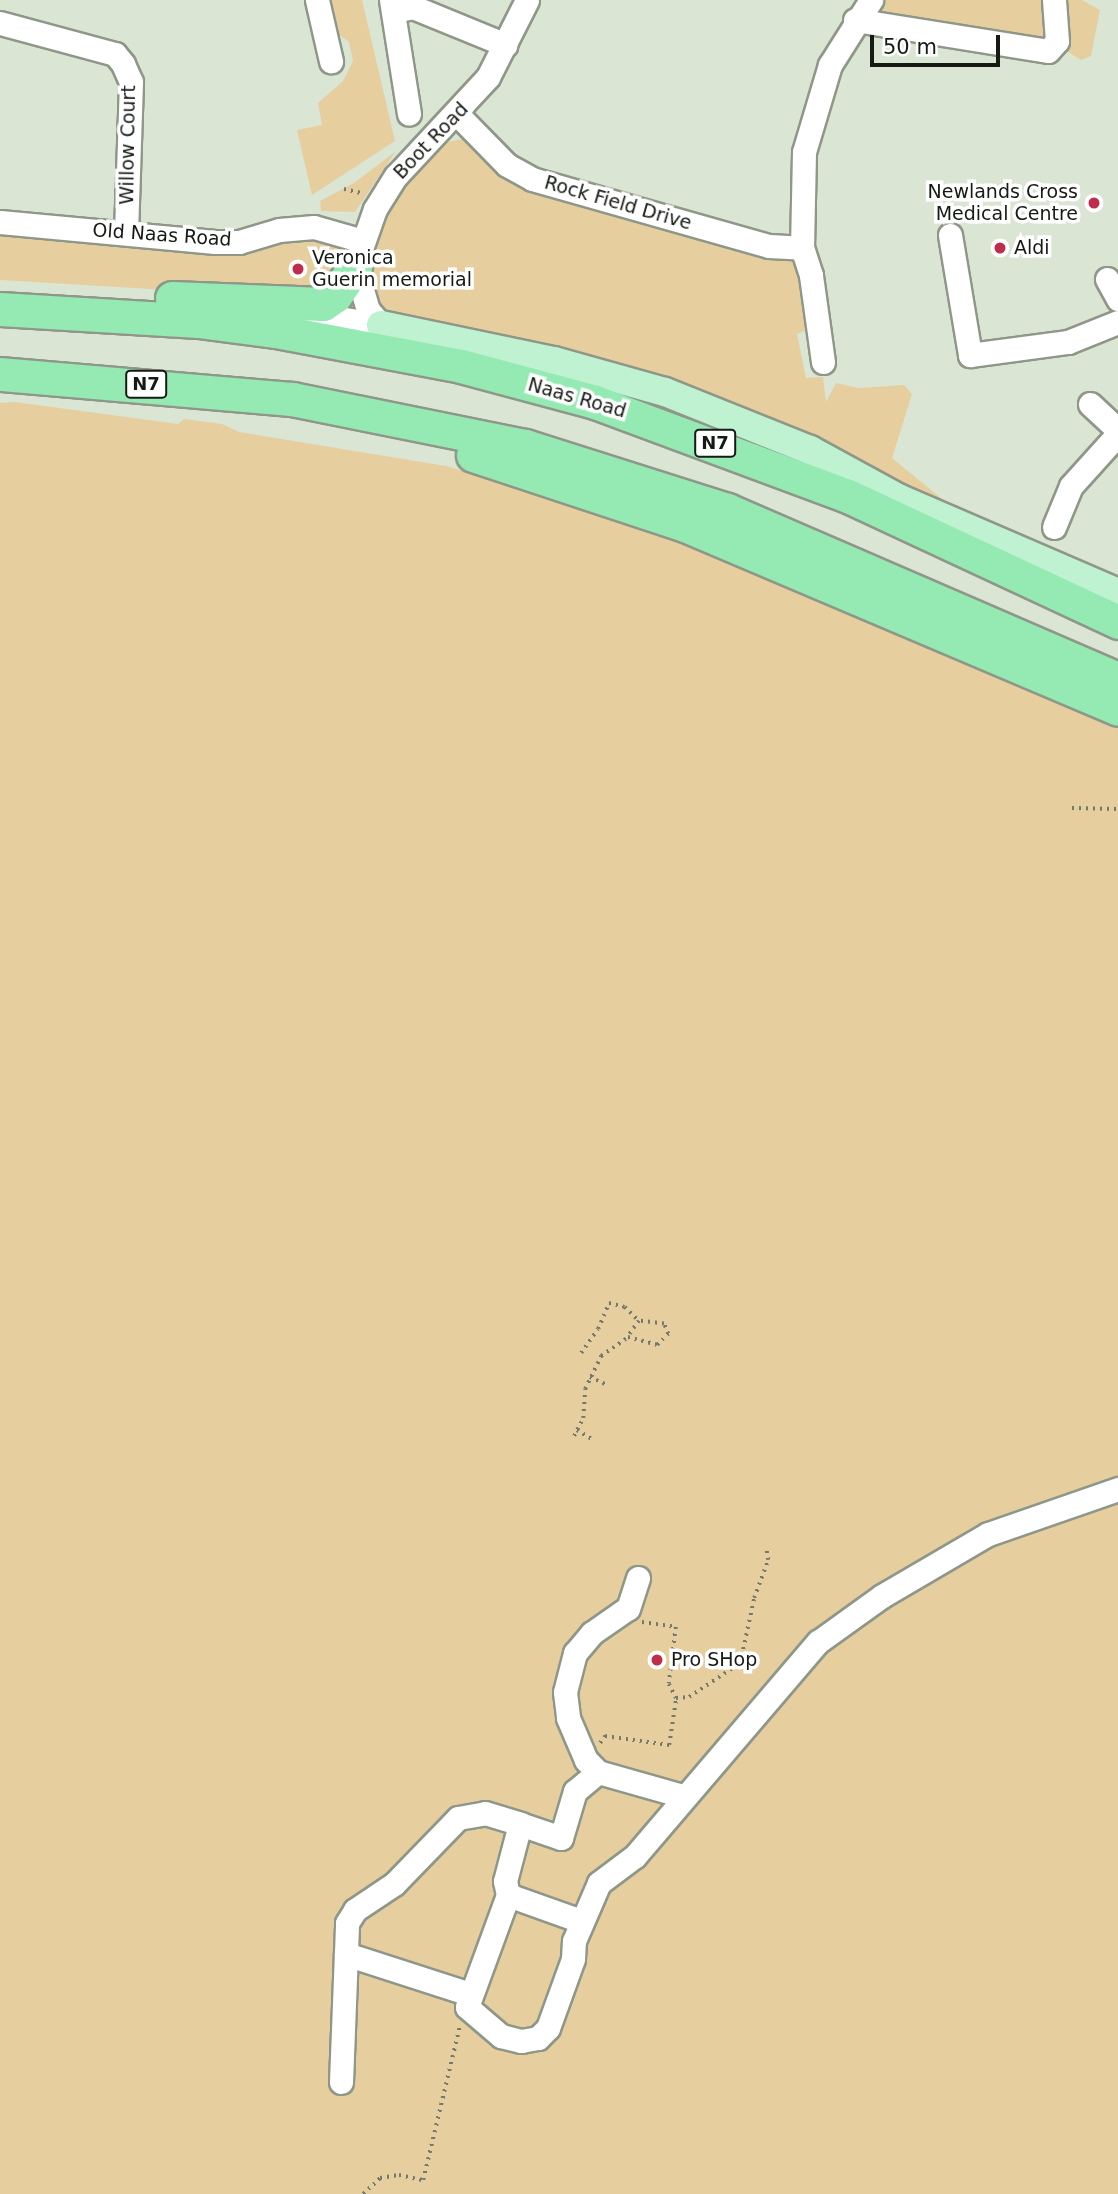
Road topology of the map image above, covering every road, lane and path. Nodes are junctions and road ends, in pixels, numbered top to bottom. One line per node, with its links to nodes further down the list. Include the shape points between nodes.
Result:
1 (317, 0): 9 (street)
2 (527, 0): 8 (street, Boot Road)
3 (871, 0): 6 (street)
4 (1054, 0): 6 (street, via 1057,41 1048,51)
5 (392, 6): 8 (street, via 413,8); 10 (street)
6 (855, 20): 17 (street, via 830,65 804,152)
7 (0, 23): 15 (street, Willow Court, via 115,54 123,64 131,82)
8 (506, 45): 11 (street, Boot Road, via 488,77)
9 (331, 61)
10 (409, 114)
11 (457, 114): 17 (street, Rock Field Drive, via 507,164 532,179 769,246); 18 (street, Boot Road, via 396,176)
12 (344, 189): 13 (path)
13 (367, 194)
14 (0, 222): 15 (street, Old Naas Road)
15 (126, 233): 18 (street, Old Naas Road, via 239,242 279,230 314,228)
16 (950, 235): 22 (street, via 970,355 1068,342)
17 (802, 248): 25 (street, via 811,275)
18 (359, 253): 19 (highway, via 335,296 323,304); 23 (street, via 368,310)
19 (202, 299): 20 (highway, via 72,293); 23 (street)
20 (0, 302)
21 (0, 309): 24 (highway, Naas Road / N7, via 198,321)
22 (1118, 322)
23 (380, 325): 30 (main road, via 554,361 665,392 810,450)
24 (289, 333): 30 (highway, via 377,339 582,381 712,422); 33 (highway, Naas Road / N7, via 461,366 595,402 716,443 848,496)
25 (822, 362)
26 (0, 374): 27 (highway, N7)
27 (292, 399): 34 (highway, N7, via 525,446 727,510); 35 (highway, via 339,418 443,445 685,525)
28 (1090, 404): 29 (street)
29 (1118, 432): 31 (street, via 1071,486)
30 (900, 499): 32 (main road)
31 (1054, 527)
32 (1118, 593)
33 (1118, 622)
34 (1118, 679)
35 (1118, 709)
36 (1072, 808): 37 (path)
37 (1118, 809)
38 (639, 1321): 39 (path); 39 (path, via 664,1324 668,1334 657,1345); 40 (path, via 625,1307 608,1303 598,1329)
39 (628, 1337): 41 (path, via 601,1356)
40 (581, 1353)
41 (590, 1377): 42 (path); 43 (path)
42 (607, 1385)
43 (577, 1430): 44 (path); 45 (path)
44 (574, 1436)
45 (592, 1439)
46 (1118, 1489): 52 (street, via 988,1534 882,1596 818,1642)
47 (766, 1549): 50 (path, via 768,1560 754,1598 740,1664 689,1697)
48 (639, 1578): 49 (street)
49 (628, 1608): 50 (path, via 638,1622 676,1627 669,1684); 51 (street, via 592,1633 575,1653 567,1672 568,1718)
50 (676, 1698): 51 (path, via 669,1745 605,1737)
51 (592, 1766): 52 (street); 53 (street, via 575,1791 561,1838)
52 (682, 1796): 55 (street, via 635,1856 599,1882)
53 (520, 1824): 54 (street, via 505,1881); 56 (street, via 485,1813 458,1818 394,1884 355,1910 347,1923)
54 (508, 1895): 55 (street); 57 (street)
55 (581, 1921): 57 (street, via 573,1959 548,2028 538,2038 522,2041 501,2036)
56 (346, 1954): 57 (street); 58 (street)
57 (469, 2000): 59 (path, via 456,2033 423,2180 399,2175 380,2178)
58 (341, 2082)
59 (363, 2194)

